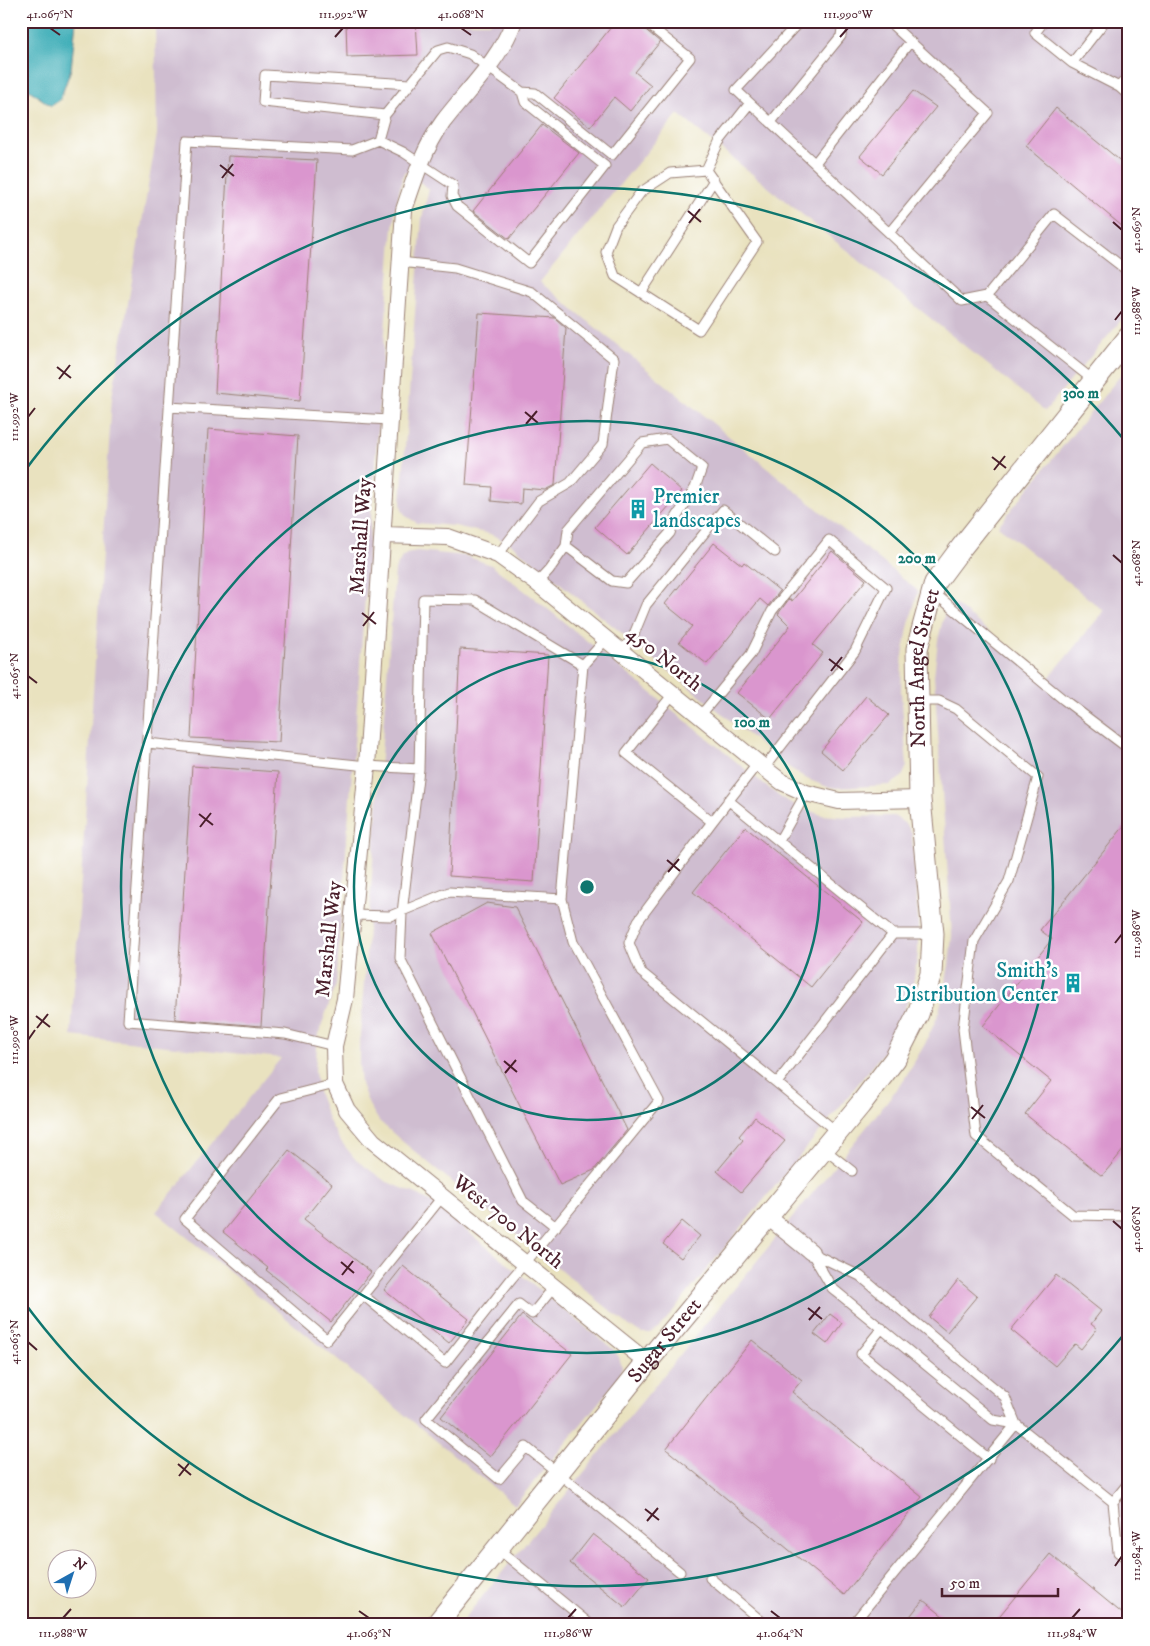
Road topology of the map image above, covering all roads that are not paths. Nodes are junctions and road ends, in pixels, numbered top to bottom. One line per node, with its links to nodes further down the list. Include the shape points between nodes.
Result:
1 (514, 21): 10 (street, Marshall Way)
2 (644, 21): 14 (lane, via 690,58 612,154 535,93)
3 (800, 21): 16 (lane, via 736,90)
4 (843, 21): 18 (lane, via 841,36)
5 (888, 21): 8 (lane)
6 (1044, 21): 9 (lane, via 1035,33)
7 (1104, 21): 9 (lane)
8 (910, 42): 21 (lane); 24 (lane, via 988,113)
9 (1072, 63): 13 (lane)
10 (488, 68): 12 (lane, via 470,54 448,47 438,50); 14 (lane); 20 (street, Marshall Way, via 442,124)
11 (1129, 75): 13 (lane)
12 (410, 84): 17 (lane); 17 (lane, via 265,75 263,102)
13 (1119, 87): 15 (lane)
14 (522, 92): 20 (lane, via 524,102 604,166 529,263 457,206 452,196 453,185)
15 (1129, 96)
16 (750, 103): 18 (lane); 22 (lane, via 719,142)
17 (385, 115): 19 (lane)
18 (771, 122): 21 (lane)
19 (378, 140): 20 (lane); 31 (lane, via 352,150 187,141)
20 (421, 162): 25 (street, Marshall Way, via 404,210)
21 (815, 163): 24 (lane)
22 (706, 170): 23 (lane); 27 (lane, via 670,173 641,192 616,226 606,252 615,276)
23 (714, 180): 27 (lane); 27 (lane, via 757,242 699,330)
24 (889, 233): 28 (lane, via 962,301)
25 (400, 262): 32 (street, Marshall Way); 36 (lane, via 455,268 532,292 614,359 603,444 570,483 539,501)
26 (1129, 272): 28 (lane, via 1054,214)
27 (641, 293)
28 (987, 296): 30 (lane)
29 (1129, 336): 30 (street, North Angel Street)
30 (1093, 380): 38 (street, North Angel Street, via 961,548 935,583)
31 (169, 406): 32 (lane); 45 (lane)
32 (389, 420): 33 (street, Marshall Way)
33 (383, 534): 36 (street, 450 North, via 448,538); 48 (street, Marshall Way)
34 (566, 546): 34 (lane, via 612,581 626,583 670,532 695,488 702,468 667,439 642,443 568,530); 37 (lane)
35 (775, 552): 40 (lane, via 723,510 646,605 632,639)
36 (498, 555): 37 (street, 450 North)
37 (537, 583): 39 (street, 450 North)
38 (933, 592): 43 (street, North Angel Street, via 917,650); 46 (lane)
39 (606, 639): 40 (street, 450 North); 41 (lane)
40 (621, 651): 42 (street, 450 North)
41 (583, 665): 49 (lane, via 475,600 423,599); 55 (lane)
42 (674, 694): 44 (street, 450 North); 53 (lane, via 626,753)
43 (918, 700): 51 (street, North Angel Street); 68 (lane, via 939,701 956,709 1038,777 1009,881 974,941 962,1029 976,1136 1073,1215)
44 (700, 716): 47 (street, 450 North); 47 (lane, via 751,654 772,611 829,540 886,588 855,651)
45 (146, 743): 48 (lane); 60 (lane, via 128,1021 285,1034)
46 (1129, 749)
47 (761, 765): 50 (street, 450 North, via 782,782); 52 (lane)
48 (367, 766): 49 (lane); 57 (street, Marshall Way)
49 (418, 769): 56 (lane)
50 (806, 793): 51 (street, 450 North, via 838,801); 54 (lane)
51 (920, 799): 59 (street, North Angel Street)
52 (728, 800): 53 (lane); 54 (lane)
53 (712, 822): 62 (lane, via 638,921 629,943 641,972)
54 (780, 841): 58 (lane)
55 (562, 899): 56 (lane, via 449,892); 70 (lane, via 573,942 660,1101)
56 (402, 913): 57 (lane, via 390,916); 70 (lane, via 400,958 523,1200)
57 (353, 915): 60 (street, Marshall Way, via 345,999)
58 (893, 934): 59 (lane); 62 (lane)
59 (933, 934): 61 (street, North Angel Street, via 928,982 918,1014)
60 (334, 1046): 63 (street, Marshall Way)
61 (895, 1059): 65 (street, Sugar Street)
62 (776, 1083): 65 (lane)
63 (335, 1084): 64 (street, Marshall Way); 74 (lane, via 280,1098 184,1219 327,1340)
64 (347, 1110): 67 (street, West 700 North, via 374,1141)
65 (831, 1141): 66 (lane); 69 (street, Sugar Street)
66 (852, 1171)
67 (442, 1197): 72 (street, West 700 North); 74 (lane)
68 (1129, 1216)
69 (768, 1217): 71 (street); 76 (street, Sugar Street)
70 (556, 1227): 72 (lane)
71 (810, 1252): 75 (lane, via 832,1288); 77 (lane, via 860,1276 975,1371 1005,1397)
72 (524, 1263): 73 (street, West 700 North); 74 (lane, via 446,1363)
73 (554, 1287): 76 (street, West 700 North); 79 (lane, via 532,1314 520,1304 426,1419 499,1478 526,1447)
74 (363, 1295)
75 (882, 1328): 77 (lane, via 994,1420); 78 (lane, via 861,1354)
76 (647, 1362): 79 (street, Sugar Street)
77 (1016, 1424): 78 (lane); 81 (lane)
78 (989, 1459): 89 (lane)
79 (558, 1472): 82 (street, Sugar Street); 84 (lane)
80 (1129, 1482): 81 (lane)
81 (1113, 1502): 83 (lane, via 1118,1552)
82 (497, 1548): 86 (street, Sugar Street); 87 (lane)
83 (1129, 1560)
84 (680, 1572)
85 (710, 1578): 88 (lane)
86 (436, 1625)
87 (591, 1625)
88 (766, 1625)
89 (852, 1625)

